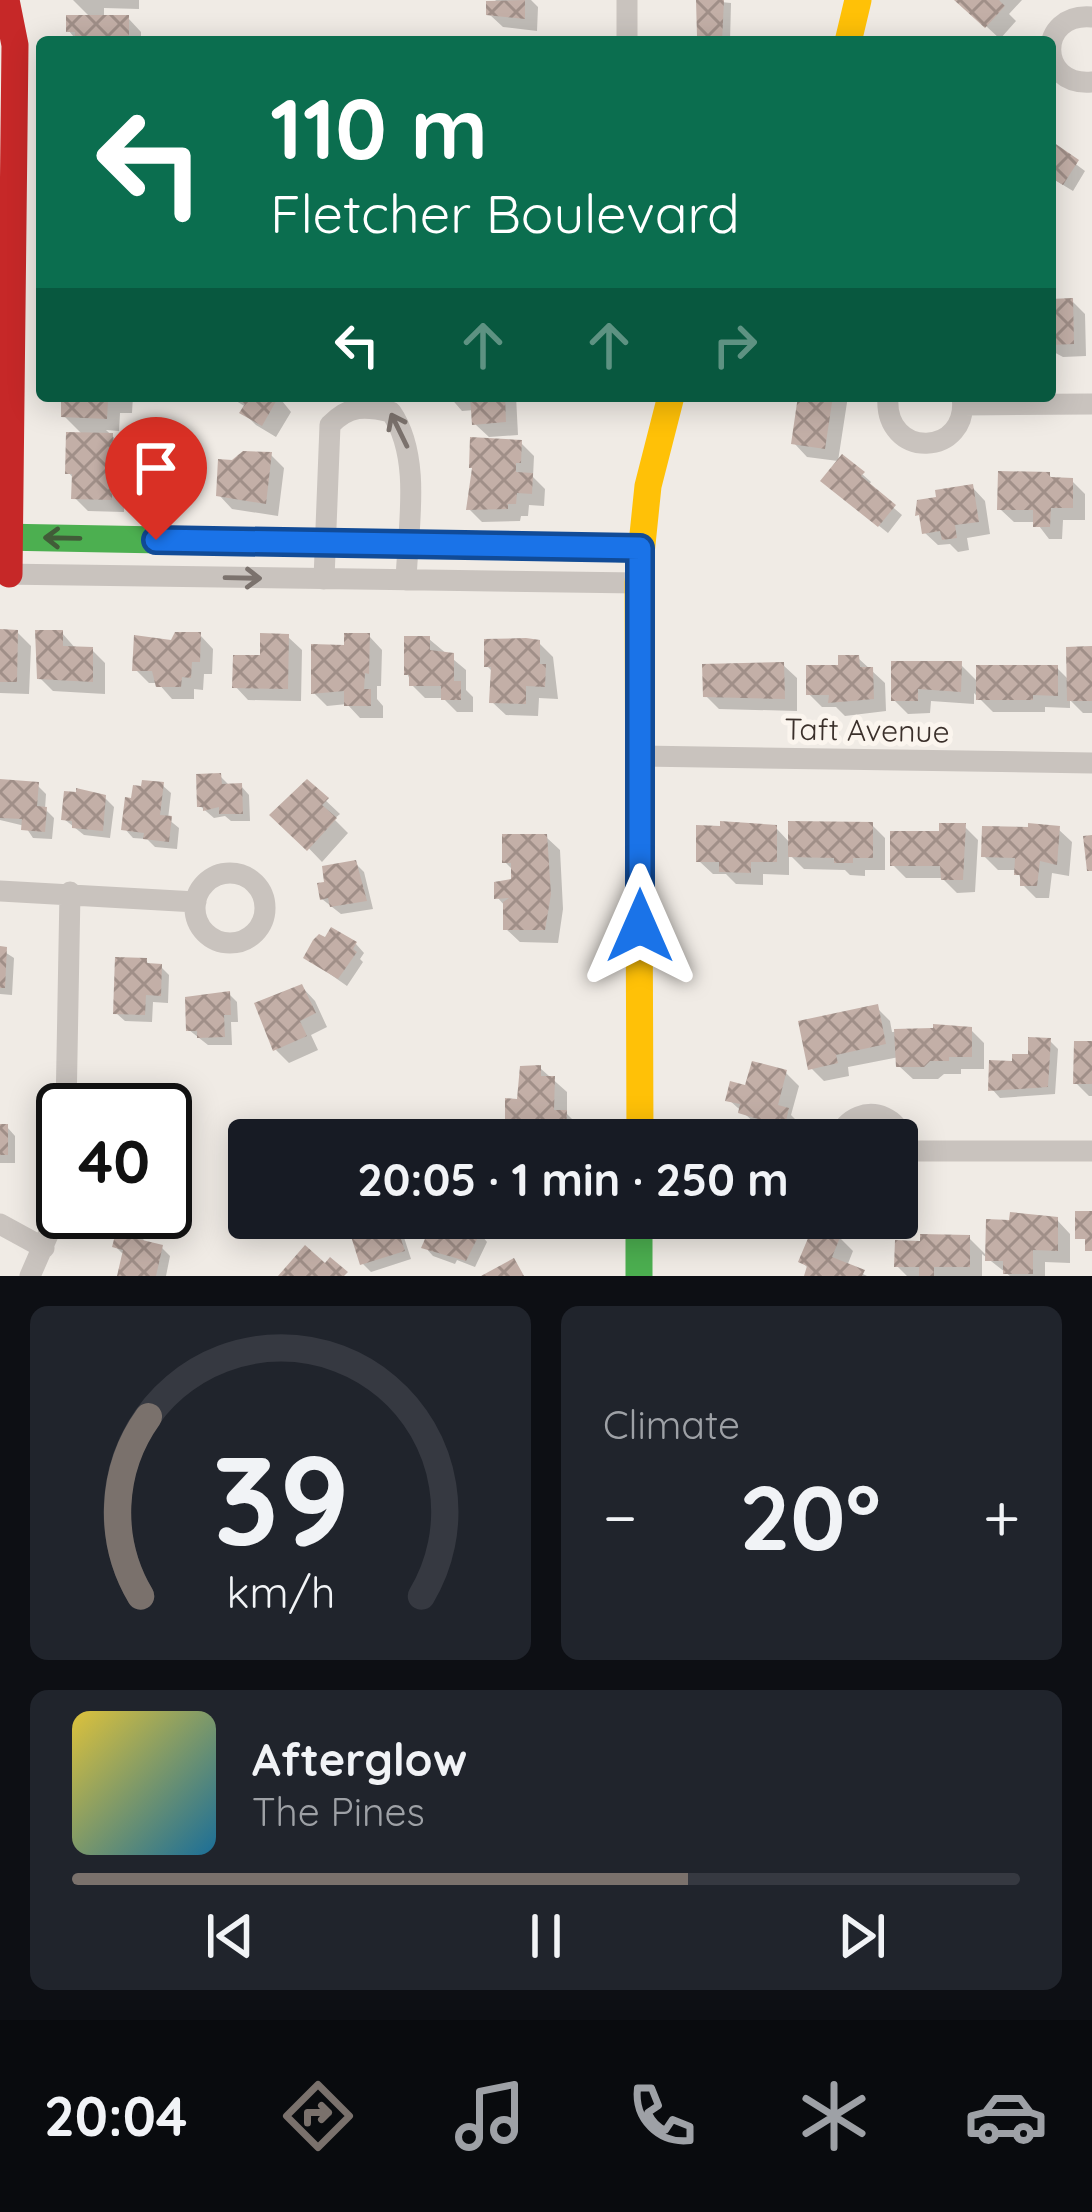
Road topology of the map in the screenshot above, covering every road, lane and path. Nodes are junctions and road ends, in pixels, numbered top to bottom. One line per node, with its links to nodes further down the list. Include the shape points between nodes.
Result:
1 (6, 0): 15 (street, via 15,45)
2 (627, 0): 5 (street)
3 (858, 0): 6 (street)
4 (1092, 17): 7 (street, via 1073,17)
5 (627, 36)
6 (849, 36)
7 (1055, 36)
8 (1056, 66): 9 (street, via 1070,80)
9 (1092, 82)
10 (669, 402): 18 (street)
11 (889, 402): 12 (street, via 891,422 921,444 946,438)
12 (963, 402)
13 (1028, 402): 14 (street)
14 (1092, 404)
15 (5, 537): 16 (street, one-way to 15); 19 (street)
16 (325, 543): 17 (street); 17 (street, one-way to 16, via 404,430 391,412 365,406 343,411 330,425); 20 (street)
17 (407, 544): 18 (street); 21 (street)
18 (640, 548): 22 (street)
19 (4, 574): 20 (street, one-way to 20)
20 (324, 579): 21 (street)
21 (406, 580): 22 (street)
22 (638, 583): 23 (street)
23 (641, 756): 24 (street, Taft Avenue); 29 (street)
24 (1092, 763)
25 (0, 890): 26 (street)
26 (70, 892): 27 (street); 28 (street)
27 (196, 902)
28 (67, 1083)
29 (640, 1119)
30 (852, 1119): 31 (street)
31 (885, 1119)
32 (1092, 1151): 33 (street)
33 (918, 1158)
34 (0, 1225): 37 (street)
35 (47, 1239): 37 (street)
36 (640, 1239): 39 (street)
37 (44, 1248): 38 (street)
38 (30, 1276)
39 (639, 1276)

